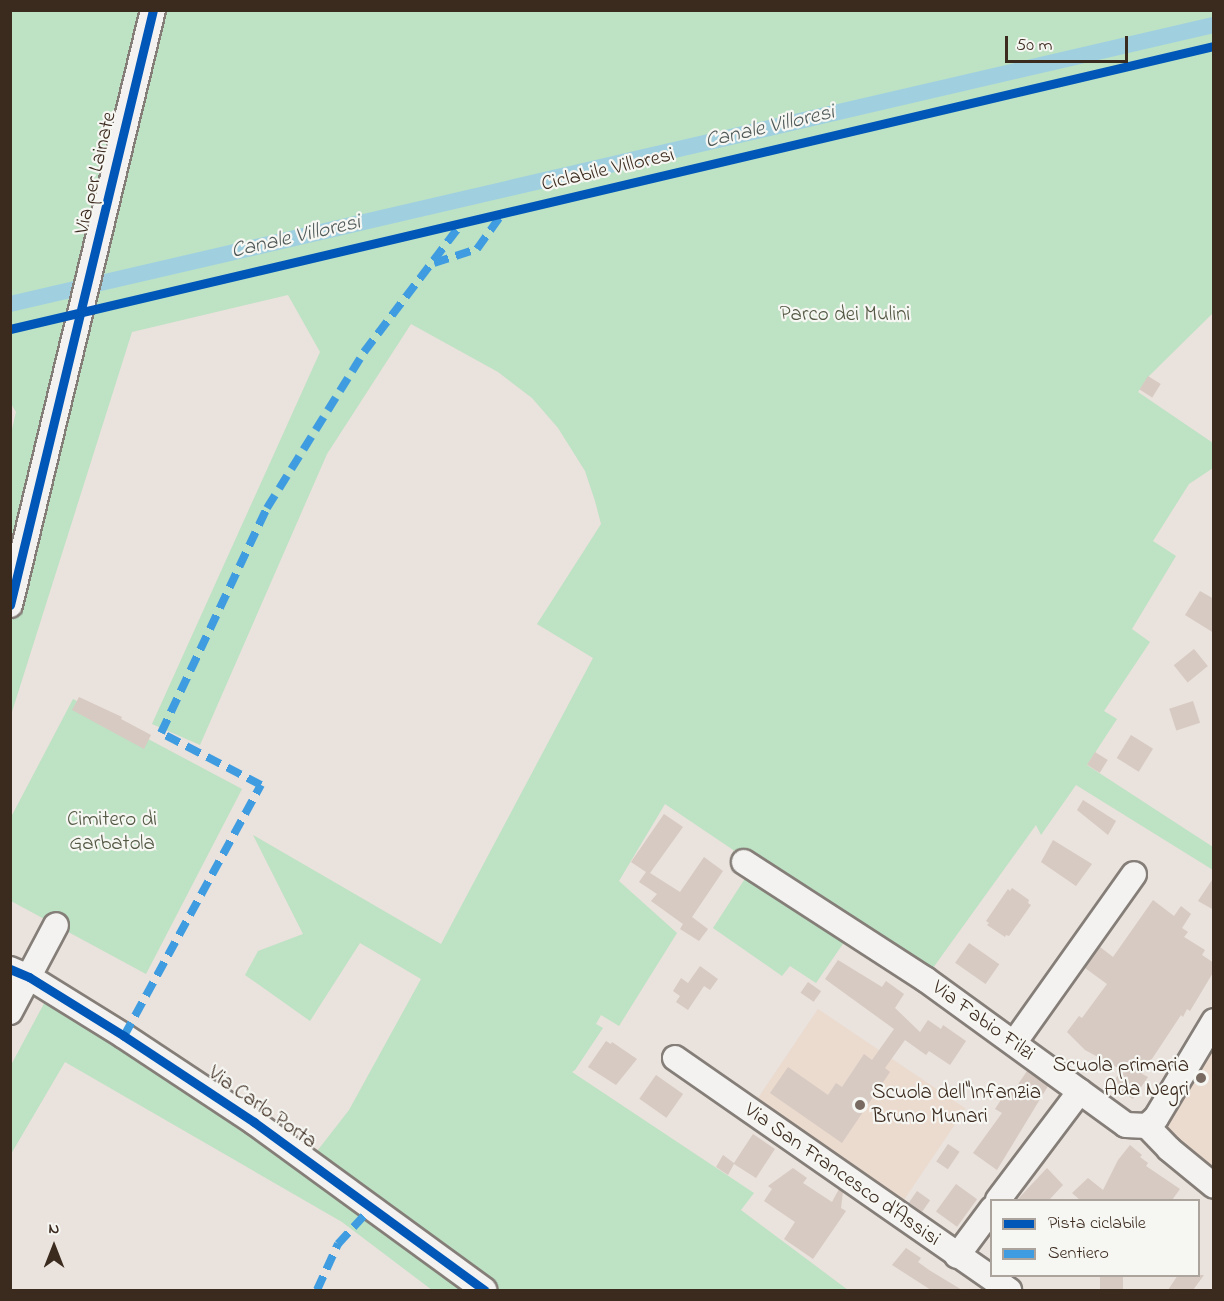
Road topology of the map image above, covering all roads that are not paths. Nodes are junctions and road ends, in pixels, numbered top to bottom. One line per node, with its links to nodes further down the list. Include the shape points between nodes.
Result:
1 (153, 10): 2 (street, Via per Lainate)
2 (10, 605)
3 (744, 862): 9 (street, Via Fabio Filzi, via 925,979)
4 (1134, 874): 9 (street)
5 (56, 925): 6 (street)
6 (15, 970): 7 (street); 17 (street, Via Carlo Porta, via 254,1122)
7 (10, 1012)
8 (1214, 1021): 12 (street, via 1156,1118)
9 (1014, 1043): 11 (street, Via Fabio Filzi)
10 (675, 1058): 16 (street, Via San Francesco d'Assisi)
11 (1080, 1091): 12 (street, Via Fabio Filzi, via 1126,1125); 14 (street)
12 (1147, 1126): 13 (street)
13 (1214, 1186)
14 (999, 1199)
15 (990, 1212): 16 (street)
16 (957, 1256): 18 (street, Via San Francesco d'Assisi)
17 (484, 1290)
18 (1009, 1290)

